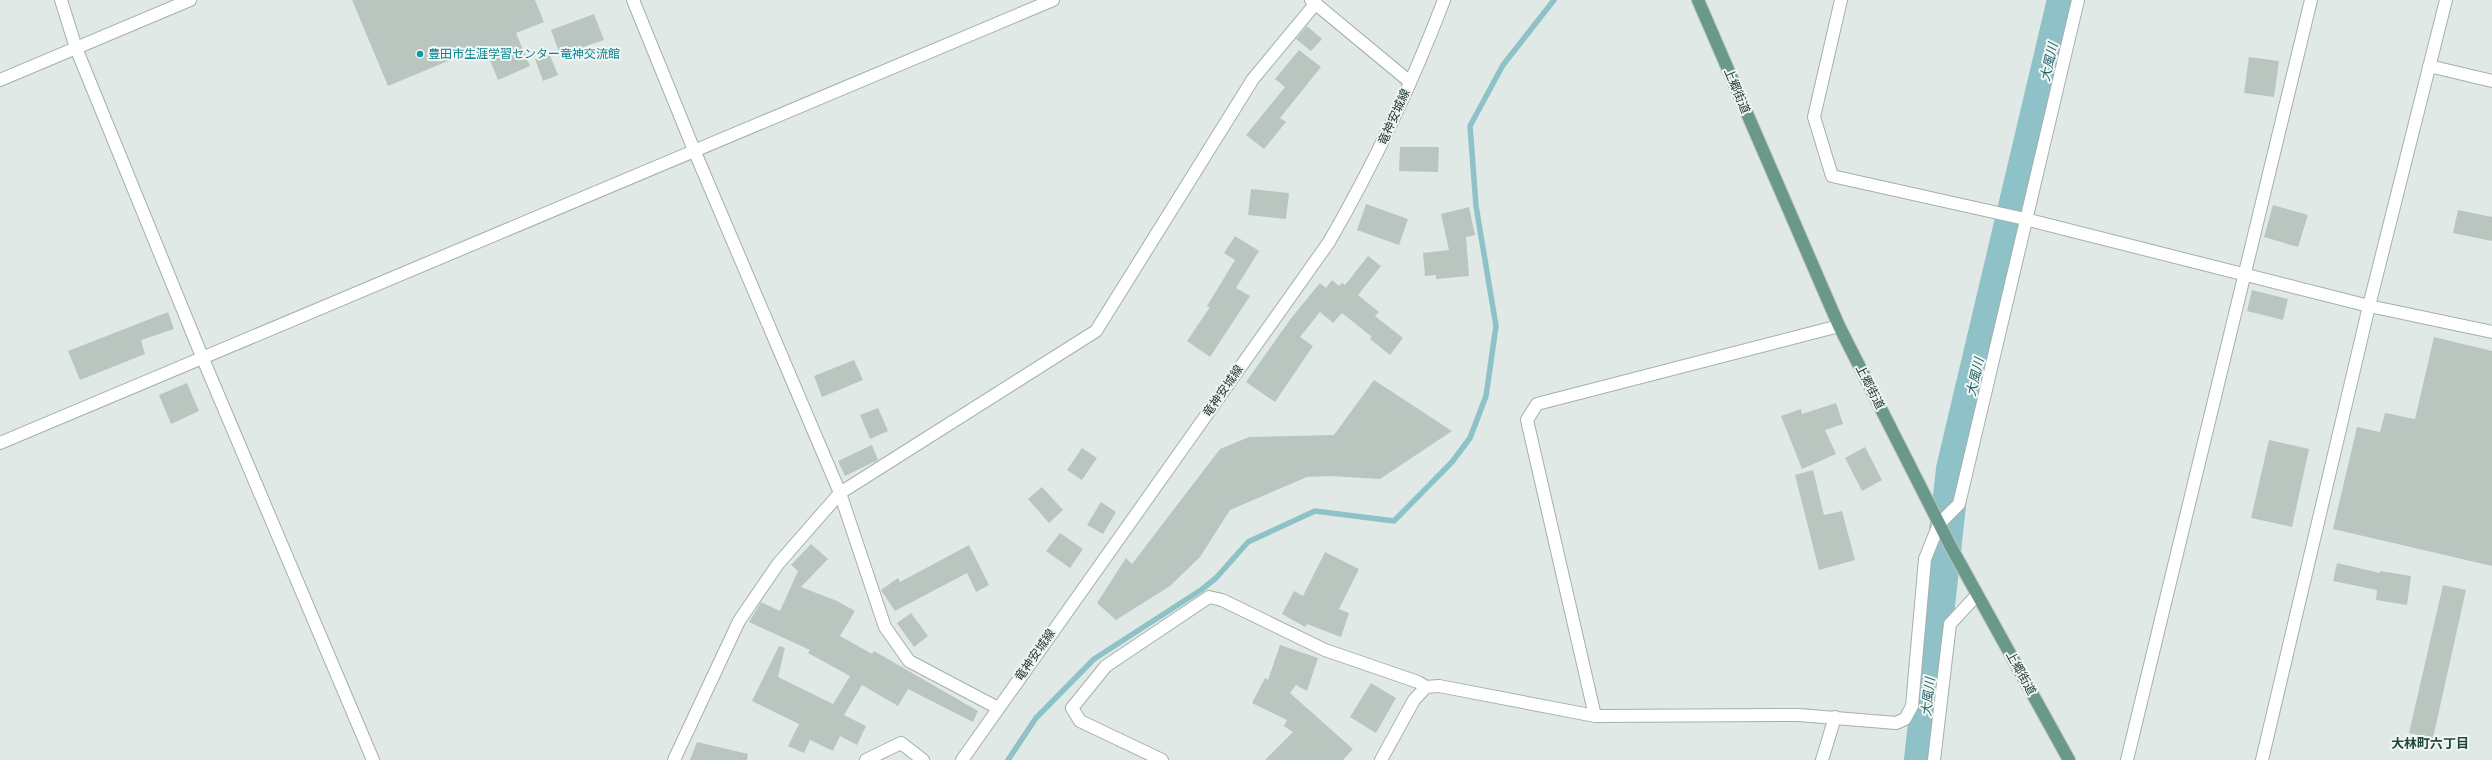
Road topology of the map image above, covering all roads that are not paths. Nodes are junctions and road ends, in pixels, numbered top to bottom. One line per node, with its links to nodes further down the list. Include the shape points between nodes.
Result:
1 (61, 0): 12 (street)
2 (190, 0): 12 (street)
3 (633, 0): 17 (street)
4 (1053, 0): 17 (street)
5 (1444, 0): 16 (street, 竜神安城線)
6 (1698, 0): 21 (main road, 上郷街道)
7 (1841, 0): 18 (street, via 1814,117 1832,176)
8 (2078, 0): 18 (street)
9 (2311, 0): 19 (street)
10 (2446, 0): 13 (street)
11 (1313, 2): 16 (street); 25 (street, via 1253,78 1096,331)
12 (76, 48): 14 (street); 23 (street)
13 (2429, 66): 15 (street); 20 (street)
14 (0, 80)
15 (2492, 81)
16 (1410, 82): 29 (street, 竜神安城線, via 1361,188 1329,242)
17 (694, 150): 23 (street); 25 (street)
18 (2025, 219): 19 (street); 26 (street, via 1960,504)
19 (2244, 275): 20 (street); 42 (street)
20 (2369, 306): 22 (street); 43 (street)
21 (1839, 326): 26 (main road, 上郷街道); 30 (street, via 1537,404 1527,420)
22 (2492, 332)
23 (203, 359): 24 (street); 32 (street)
24 (0, 443)
25 (840, 493): 29 (street, via 885,627 909,661); 33 (street, via 778,564 739,621)
26 (1939, 524): 27 (main road, 上郷街道); 31 (street, via 1925,559 1912,706 1905,719 1896,723)
27 (1977, 595): 40 (street, via 1950,624); 41 (main road, 上郷街道)
28 (1426, 687): 30 (street, via 1439,686); 37 (street, via 1325,650 1222,600 1209,597 1106,666 1072,708 1080,721); 38 (street, via 1414,700)
29 (998, 708): 36 (street, 竜神安城線)
30 (1595, 716): 31 (street, via 1799,715)
31 (1835, 718): 39 (street)
32 (373, 760)
33 (674, 760)
34 (866, 760): 35 (street, via 901,743)
35 (923, 760)
36 (962, 760)
37 (1162, 760)
38 (1381, 760)
39 (1822, 760)
40 (1934, 760)
41 (2069, 760)
42 (2127, 760)
43 (2262, 760)

